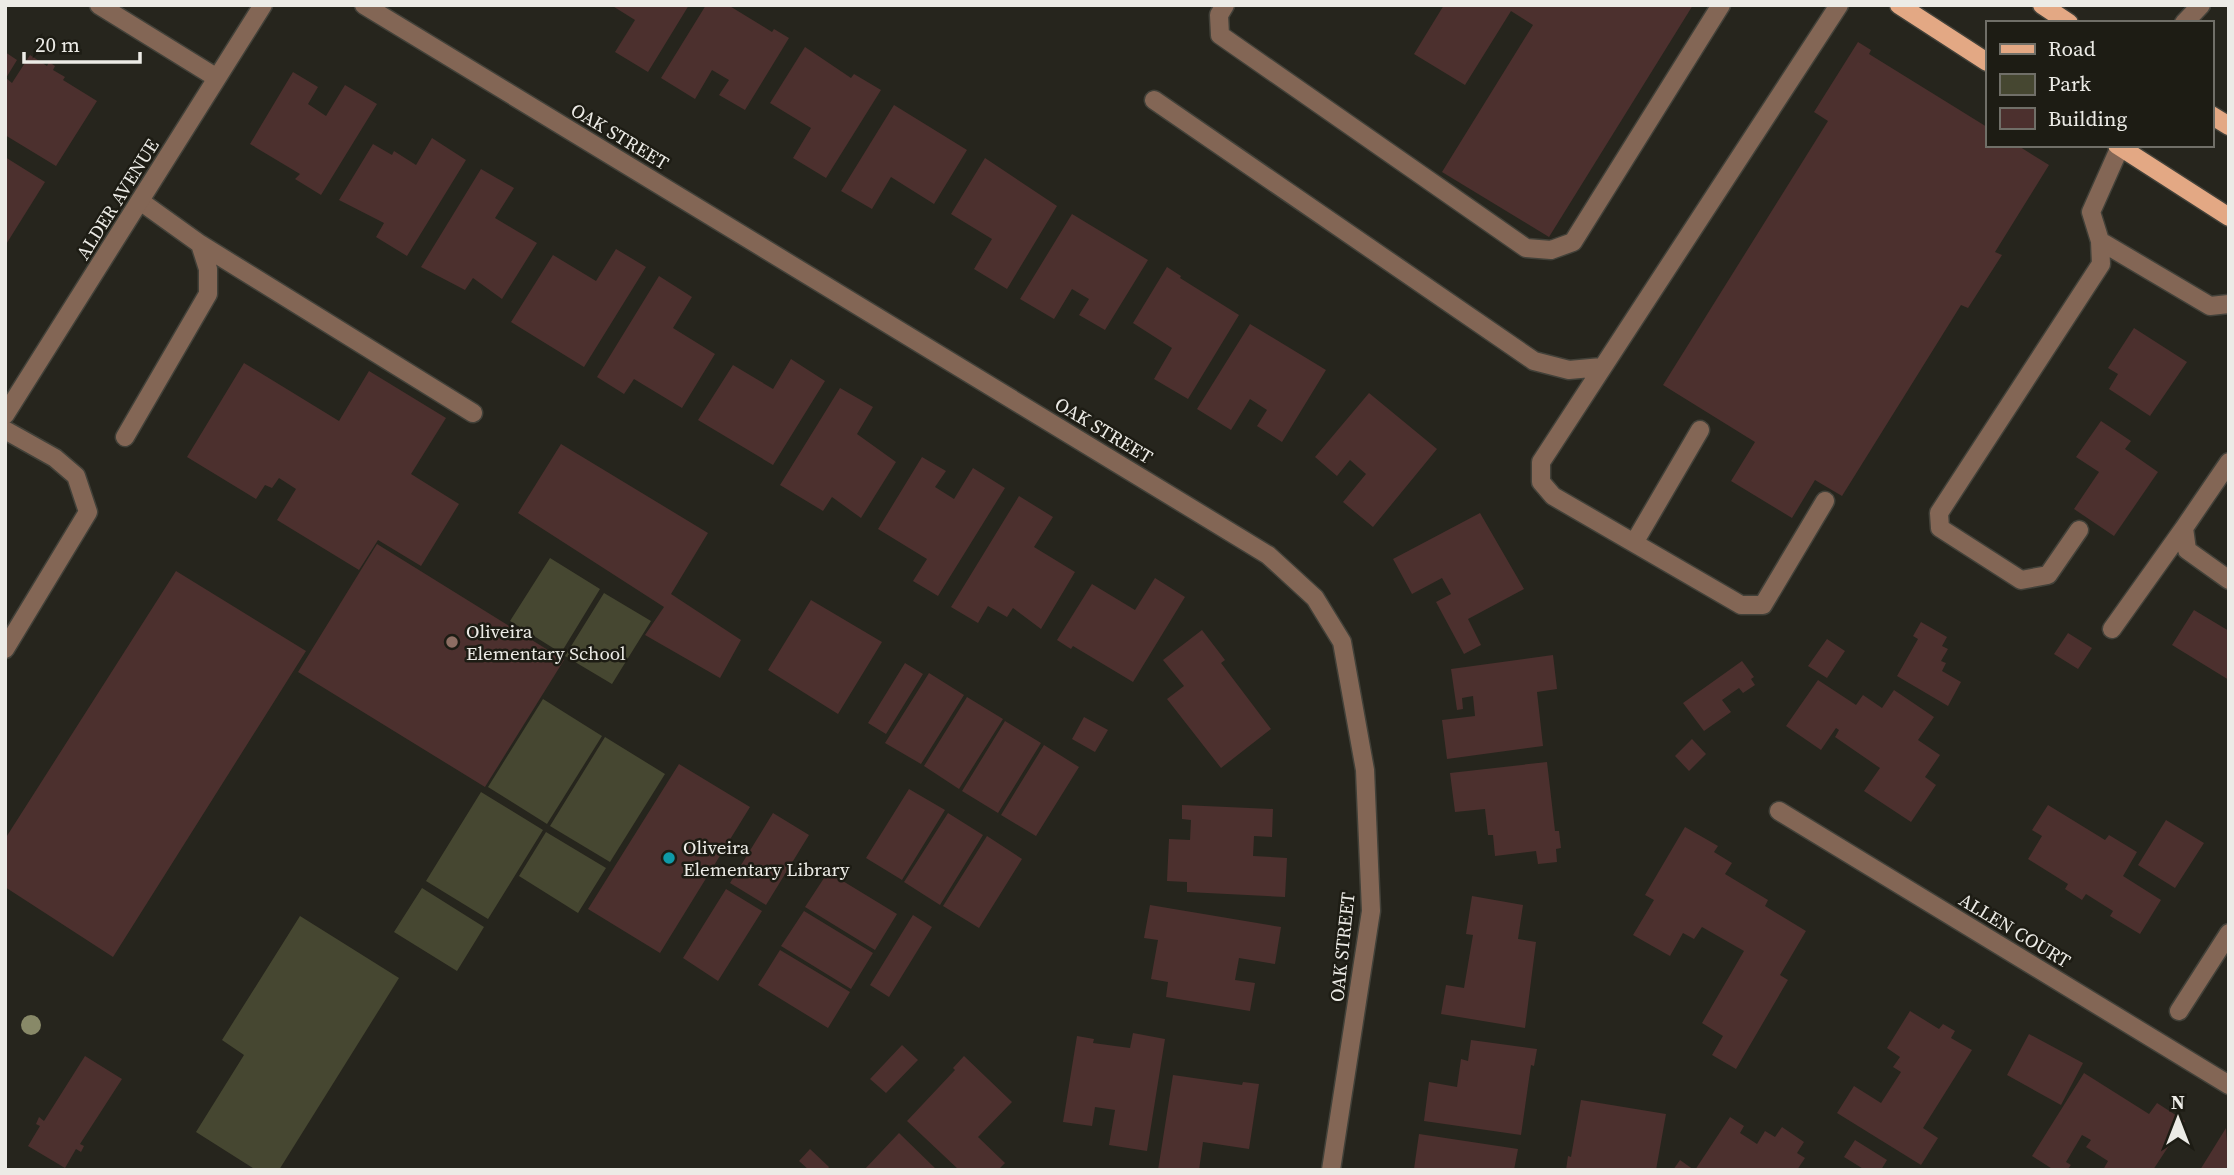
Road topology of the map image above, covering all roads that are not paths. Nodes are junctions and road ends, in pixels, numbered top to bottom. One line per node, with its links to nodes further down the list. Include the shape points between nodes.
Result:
1 (99, 5): 13 (street)
2 (263, 5): 13 (street, ALDER AVENUE)
3 (364, 5): 42 (street, OAK STREET, via 1268,555 1315,598 1342,642 1365,770 1371,911)
4 (1225, 5): 5 (street, via 1219,15 1220,35 1526,248 1551,250 1573,242)
5 (1721, 5)
6 (1839, 5): 24 (street)
7 (1899, 5): 12 (main road)
8 (2042, 5): 10 (main road)
9 (2201, 5): 11 (street)
10 (2066, 21)
11 (2186, 21)
12 (1986, 61)
13 (217, 78): 19 (street, ALDER AVENUE)
14 (1154, 100): 24 (street, via 1534,361 1569,370)
15 (2213, 116): 16 (main road)
16 (2229, 127)
17 (2118, 147): 21 (street, via 2091,212)
18 (2120, 147): 20 (main road)
19 (140, 201): 22 (street); 26 (street, ALDER AVENUE)
20 (2229, 217)
21 (2100, 241): 23 (street, via 2210,306); 33 (street, via 2101,264 1939,513 1940,528 2021,580 2048,575)
22 (200, 244): 25 (street); 29 (street, via 208,269 208,294)
23 (2229, 304)
24 (1602, 367): 34 (street, via 1541,462 1541,482 1553,496)
25 (473, 413)
26 (5, 415)
27 (5, 430): 37 (street, via 55,458 76,476 88,512)
28 (1700, 430): 34 (street)
29 (125, 437)
30 (2229, 462): 32 (street)
31 (1825, 500): 34 (street, via 1763,605 1741,605)
32 (2183, 528): 35 (street, via 2187,550); 36 (street)
33 (2079, 530)
34 (1634, 543)
35 (2229, 580)
36 (2112, 629)
37 (5, 649)
38 (1779, 811): 41 (street, ALLEN COURT)
39 (2229, 933): 40 (street)
40 (2179, 1012)
41 (2229, 1085)
42 (1331, 1170)

